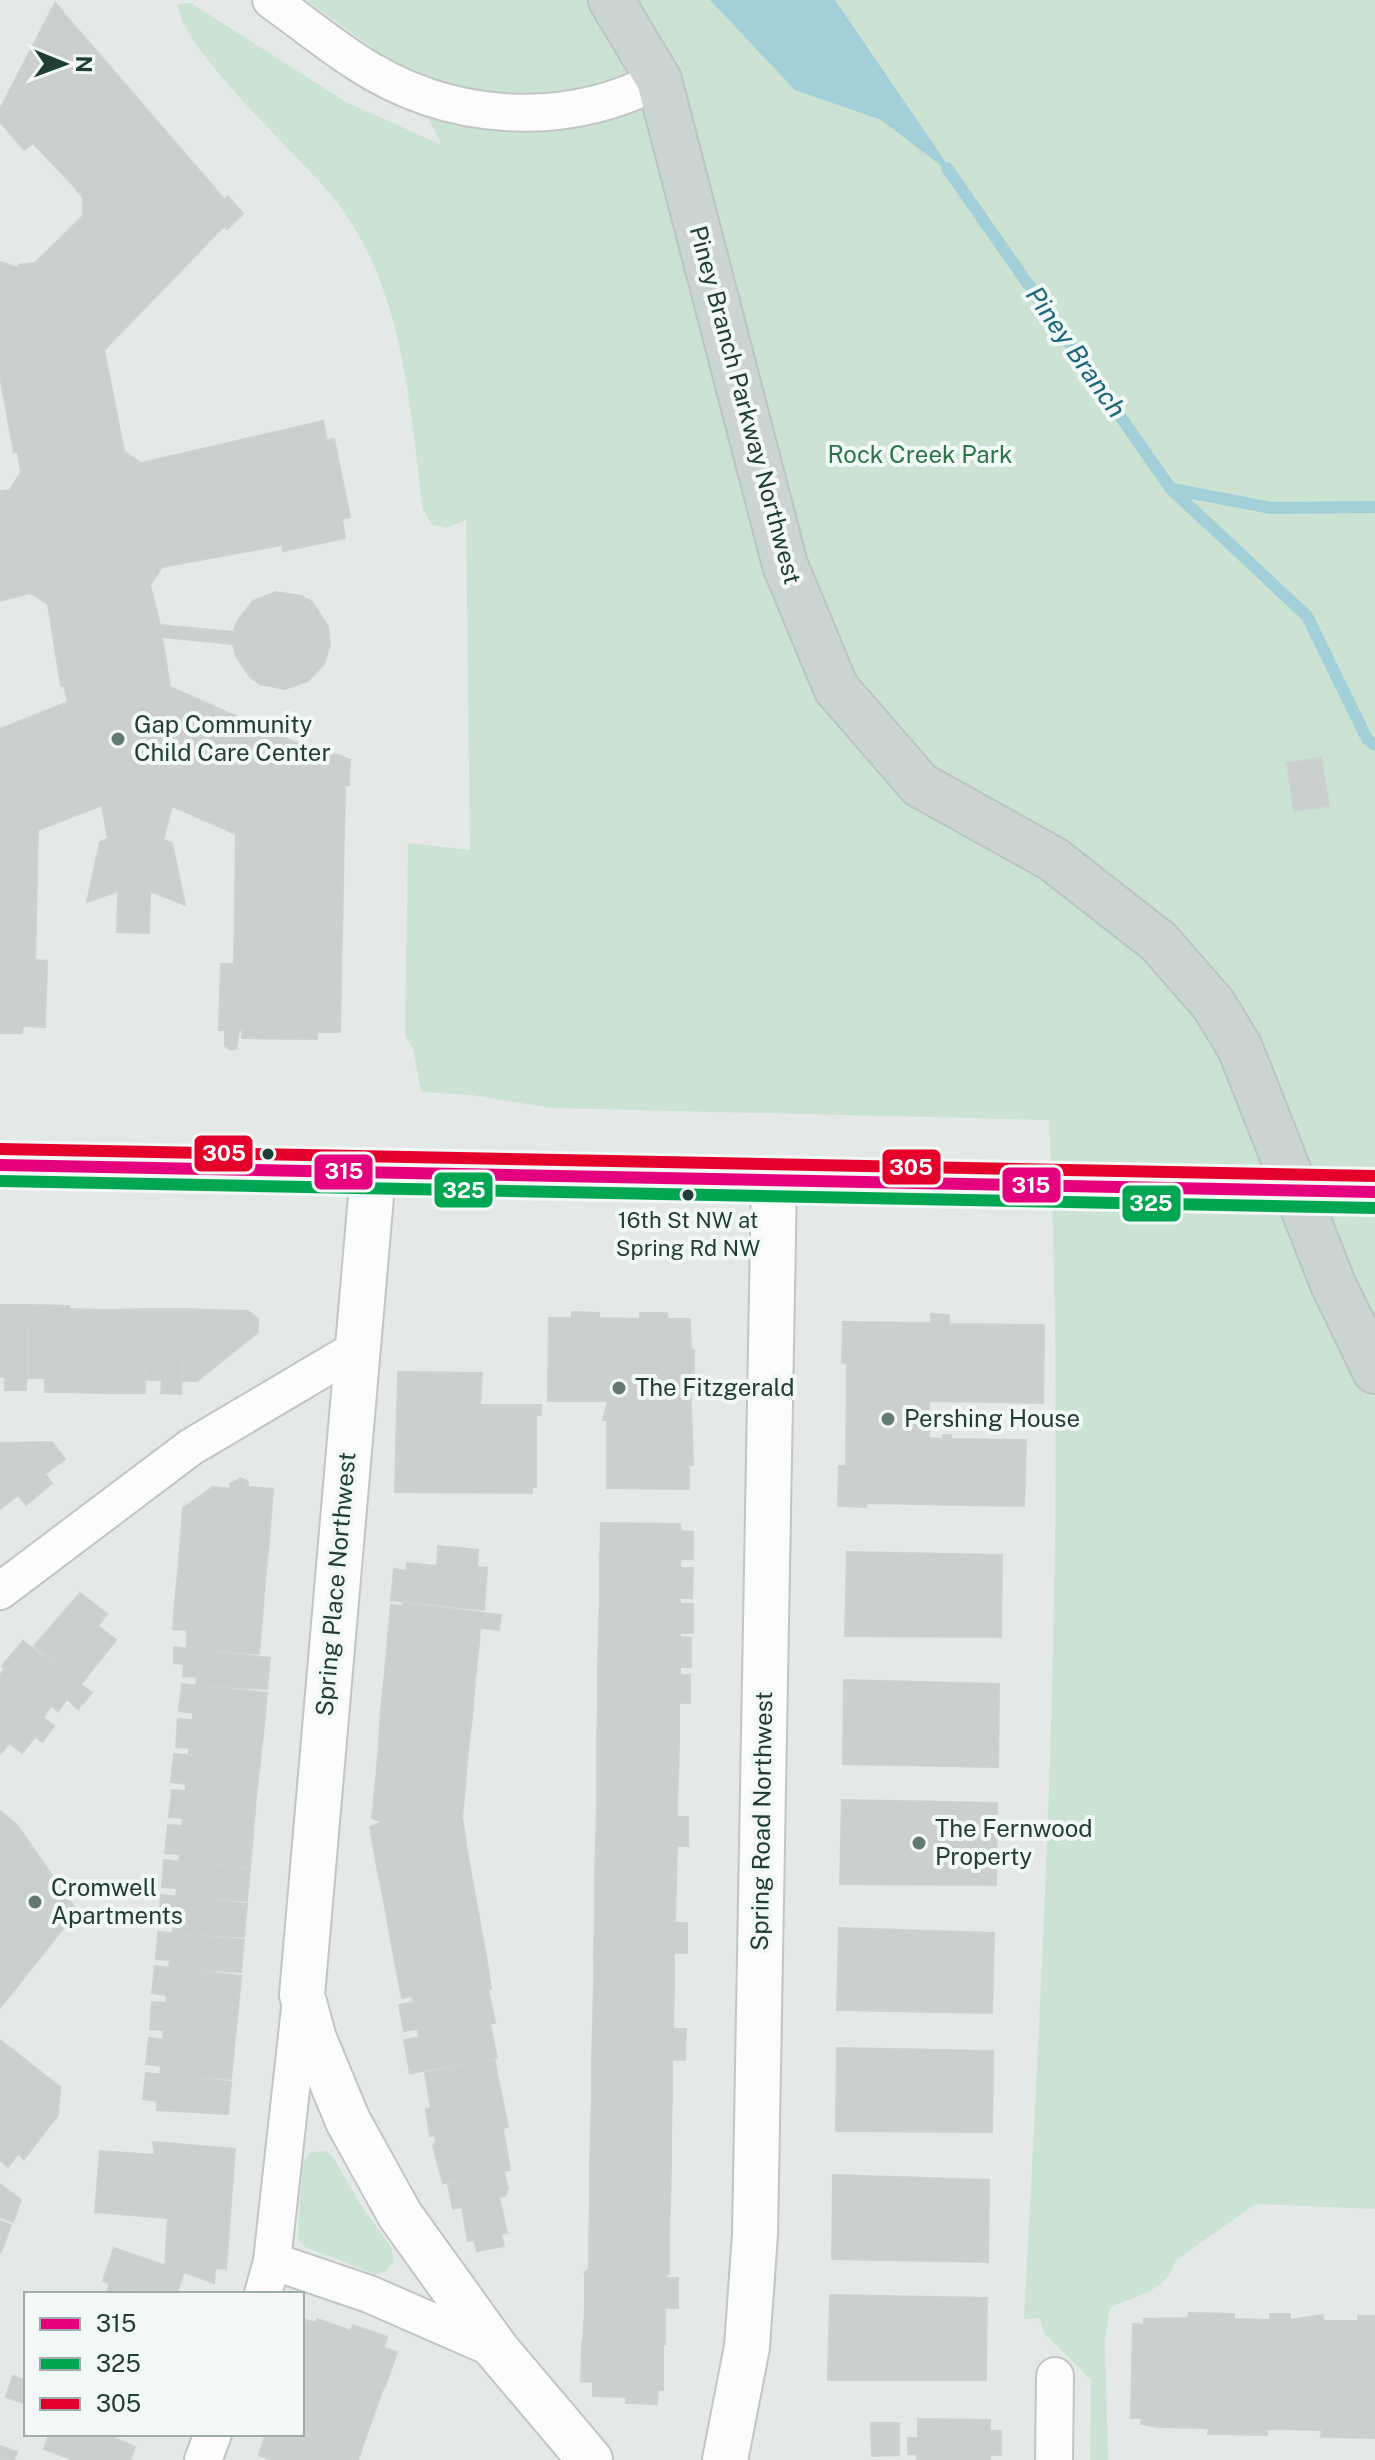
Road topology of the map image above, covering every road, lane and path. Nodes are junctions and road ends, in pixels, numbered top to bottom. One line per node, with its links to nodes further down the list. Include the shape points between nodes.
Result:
1 (271, 0): 3 (street, via 376,73 417,93 472,108 527,114 583,109)
2 (611, 0): 3 (main road, Piney Branch Parkway Northwest)
3 (659, 80): 9 (main road, Piney Branch Parkway Northwest, via 785,565 836,688 920,785 1053,859 1159,942 1214,1005 1240,1048 1327,1270)
4 (0, 1165): 5 (main road)
5 (373, 1173): 6 (main road); 8 (street, Spring Place Northwest)
6 (774, 1180): 7 (main road, bridge); 18 (street, Spring Road Northwest, via 755,2234 747,2347)
7 (1375, 1192)
8 (358, 1348): 10 (street, via 191,1447); 11 (street, Spring Place Northwest)
9 (1375, 1371)
10 (0, 1591)
11 (302, 1995): 12 (street, Spring Place Northwest); 13 (street, Spring Place Northwest, via 332,2083 371,2168)
12 (268, 2278): 13 (street, Spring Place Northwest, via 369,2294)
13 (497, 2350): 17 (street, Spring Place Northwest)
14 (1055, 2376): 19 (street)
15 (212, 2436): 16 (street)
16 (203, 2460)
17 (590, 2460)
18 (725, 2460)
19 (1054, 2460)

